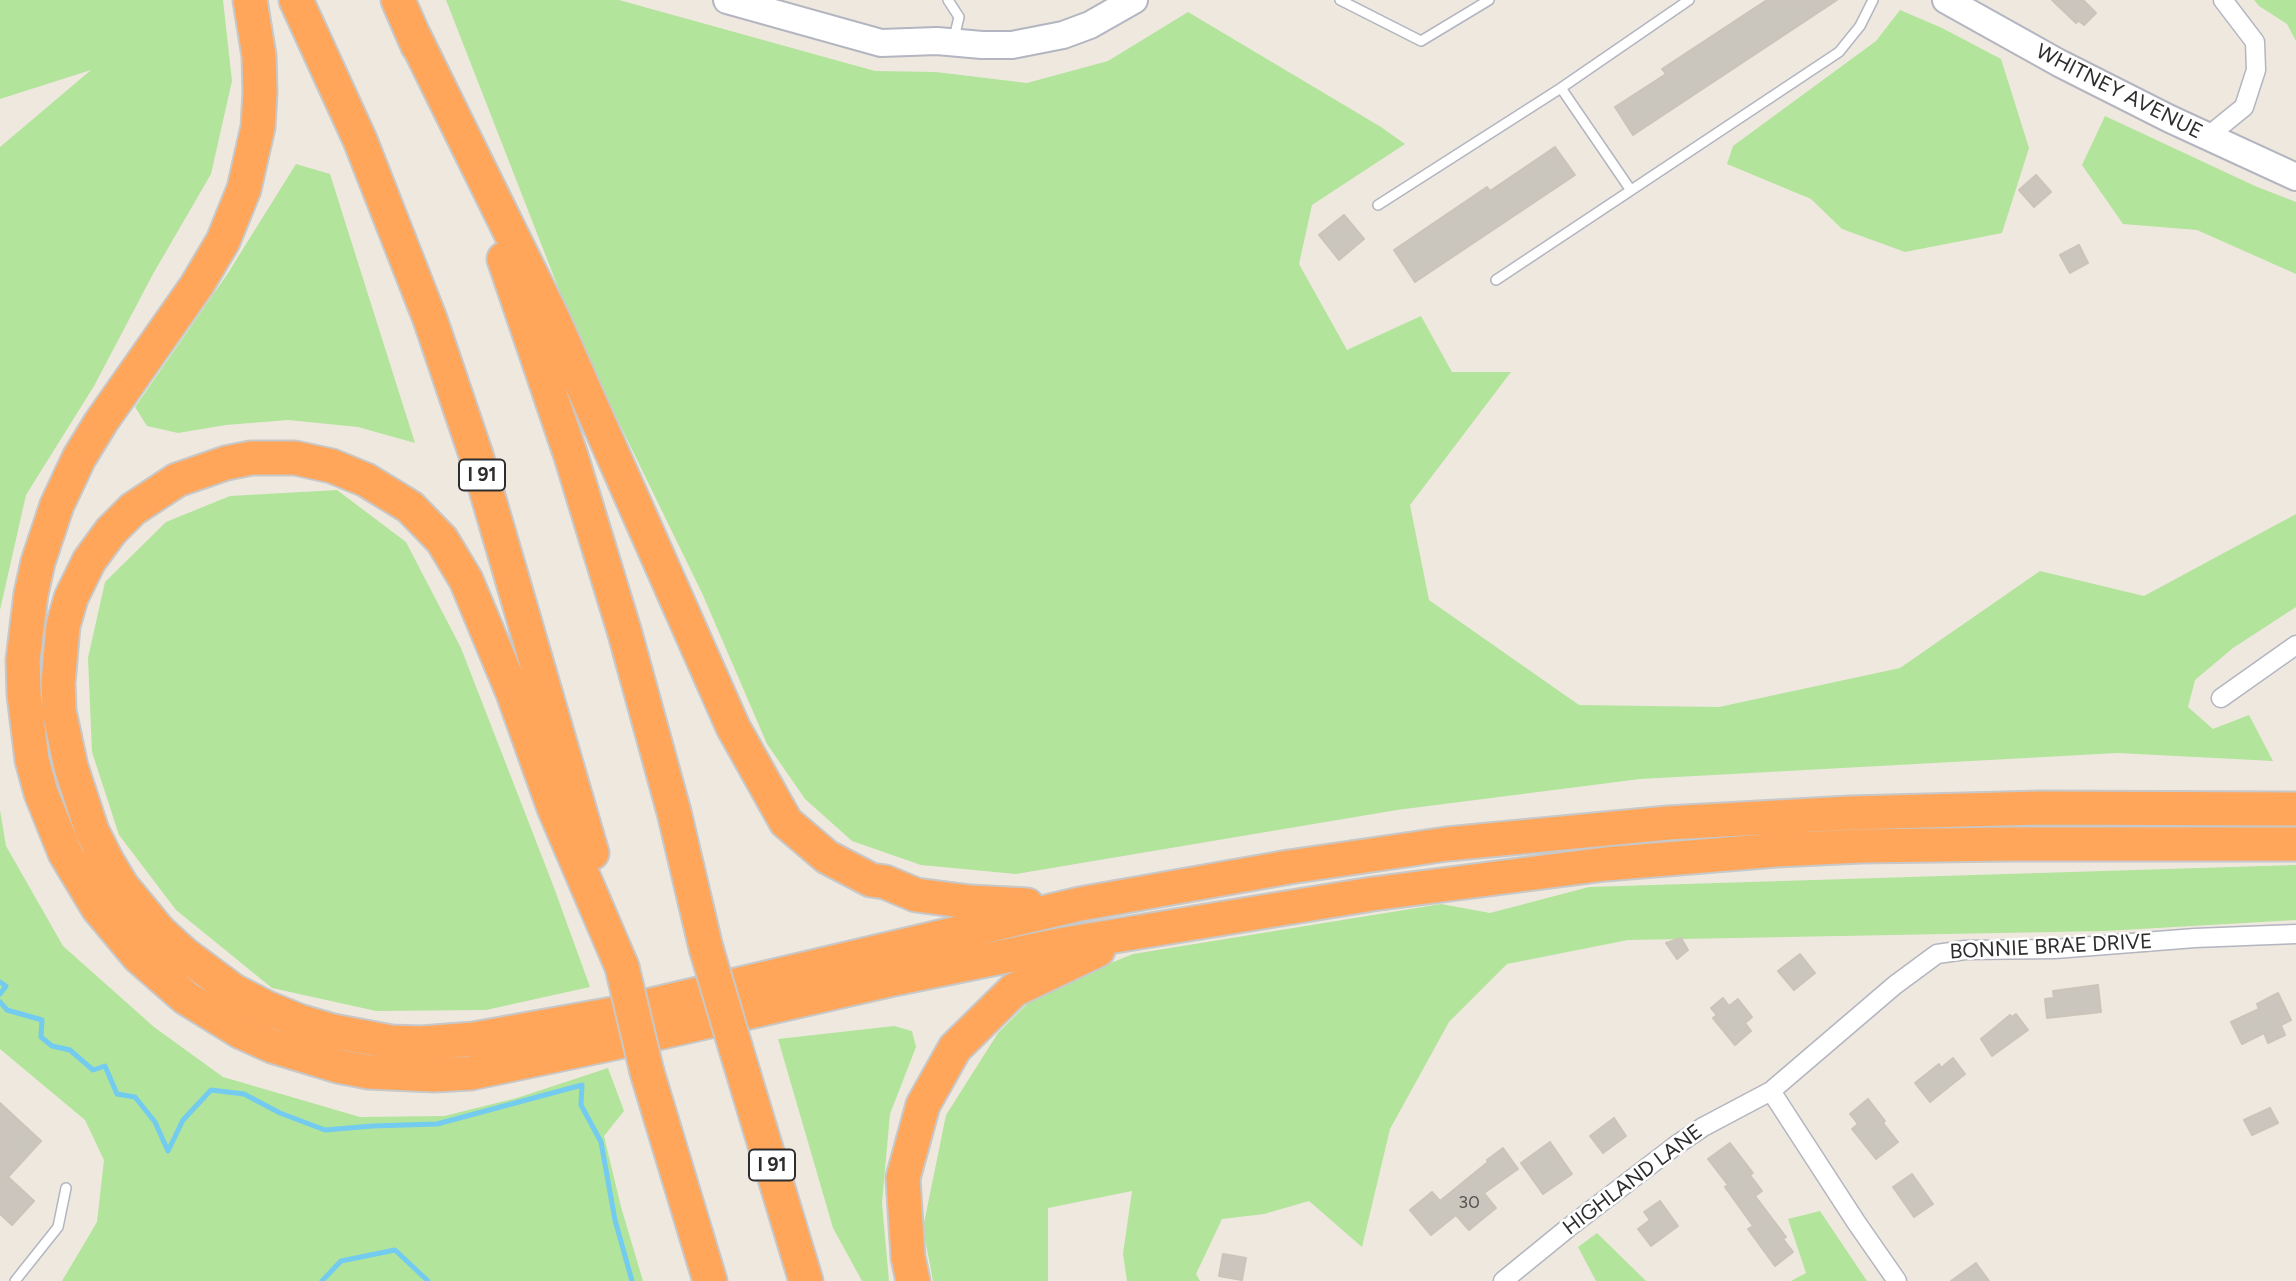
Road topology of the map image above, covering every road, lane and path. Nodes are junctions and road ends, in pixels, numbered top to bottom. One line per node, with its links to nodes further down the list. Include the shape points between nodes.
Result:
1 (250, 0): 25 (highway, via 260,92 258,127 244,189 223,241 197,285 101,422 67,481 38,562 26,627 26,715 41,793 81,881 138,956 186,998 272,1046 359,1070 434,1076 507,1067 898,978)
2 (296, 0): 27 (highway, I 91, via 396,229 476,455)
3 (727, 0): 13 (main road, via 881,43)
4 (948, 0): 13 (lane, via 959,16)
5 (1134, 0): 13 (main road, via 1063,35 1012,45)
6 (1340, 0): 7 (lane, via 1421,41)
7 (1489, 0)
8 (1689, 0): 14 (lane)
9 (1873, 0): 17 (lane, via 1839,52)
10 (1946, 0): 15 (main road, WHITNEY AVENUE)
11 (2223, 0): 15 (street, via 2255,42 2256,71 2244,107)
12 (404, 14): 24 (highway, via 553,318 733,727 786,822 827,857 871,880 916,895); 32 (highway, I 91, bridge, via 488,218 571,456 649,718 706,948)
13 (952, 43)
14 (1561, 88): 17 (lane); 18 (lane)
15 (2207, 137): 16 (main road, WHITNEY AVENUE)
16 (2296, 177)
17 (1630, 189): 19 (lane)
18 (1378, 205)
19 (1496, 280)
20 (2296, 645): 21 (street)
21 (2221, 698)
22 (2296, 809): 24 (highway, via 1941,810 1643,825 1368,855)
23 (2296, 844): 25 (highway, via 1936,844 1690,856 1475,879)
24 (1068, 907): 27 (highway, via 613,1014 500,1035 447,1042 391,1042 299,1021 234,991 160,932 122,886 92,831 66,748 58,683 63,625 71,598 100,543 132,509 166,486 202,470 251,458 295,458 332,466 366,480 423,517 466,580 509,681 554,808)
25 (1137, 931): 33 (highway, via 1014,990 955,1048 923,1105 903,1178)
26 (2296, 934): 28 (street, BONNIE BRAE DRIVE, via 1946,952 1929,958 1895,985)
27 (622, 967): 31 (highway, I 91, bridge, via 647,1072)
28 (1771, 1091): 34 (street, HIGHLAND LANE, via 1675,1146); 35 (street)
29 (66, 1188): 30 (lane, via 58,1227)
30 (15, 1281)
31 (710, 1281)
32 (806, 1281)
33 (913, 1281)
34 (1503, 1281)
35 (1897, 1281)

